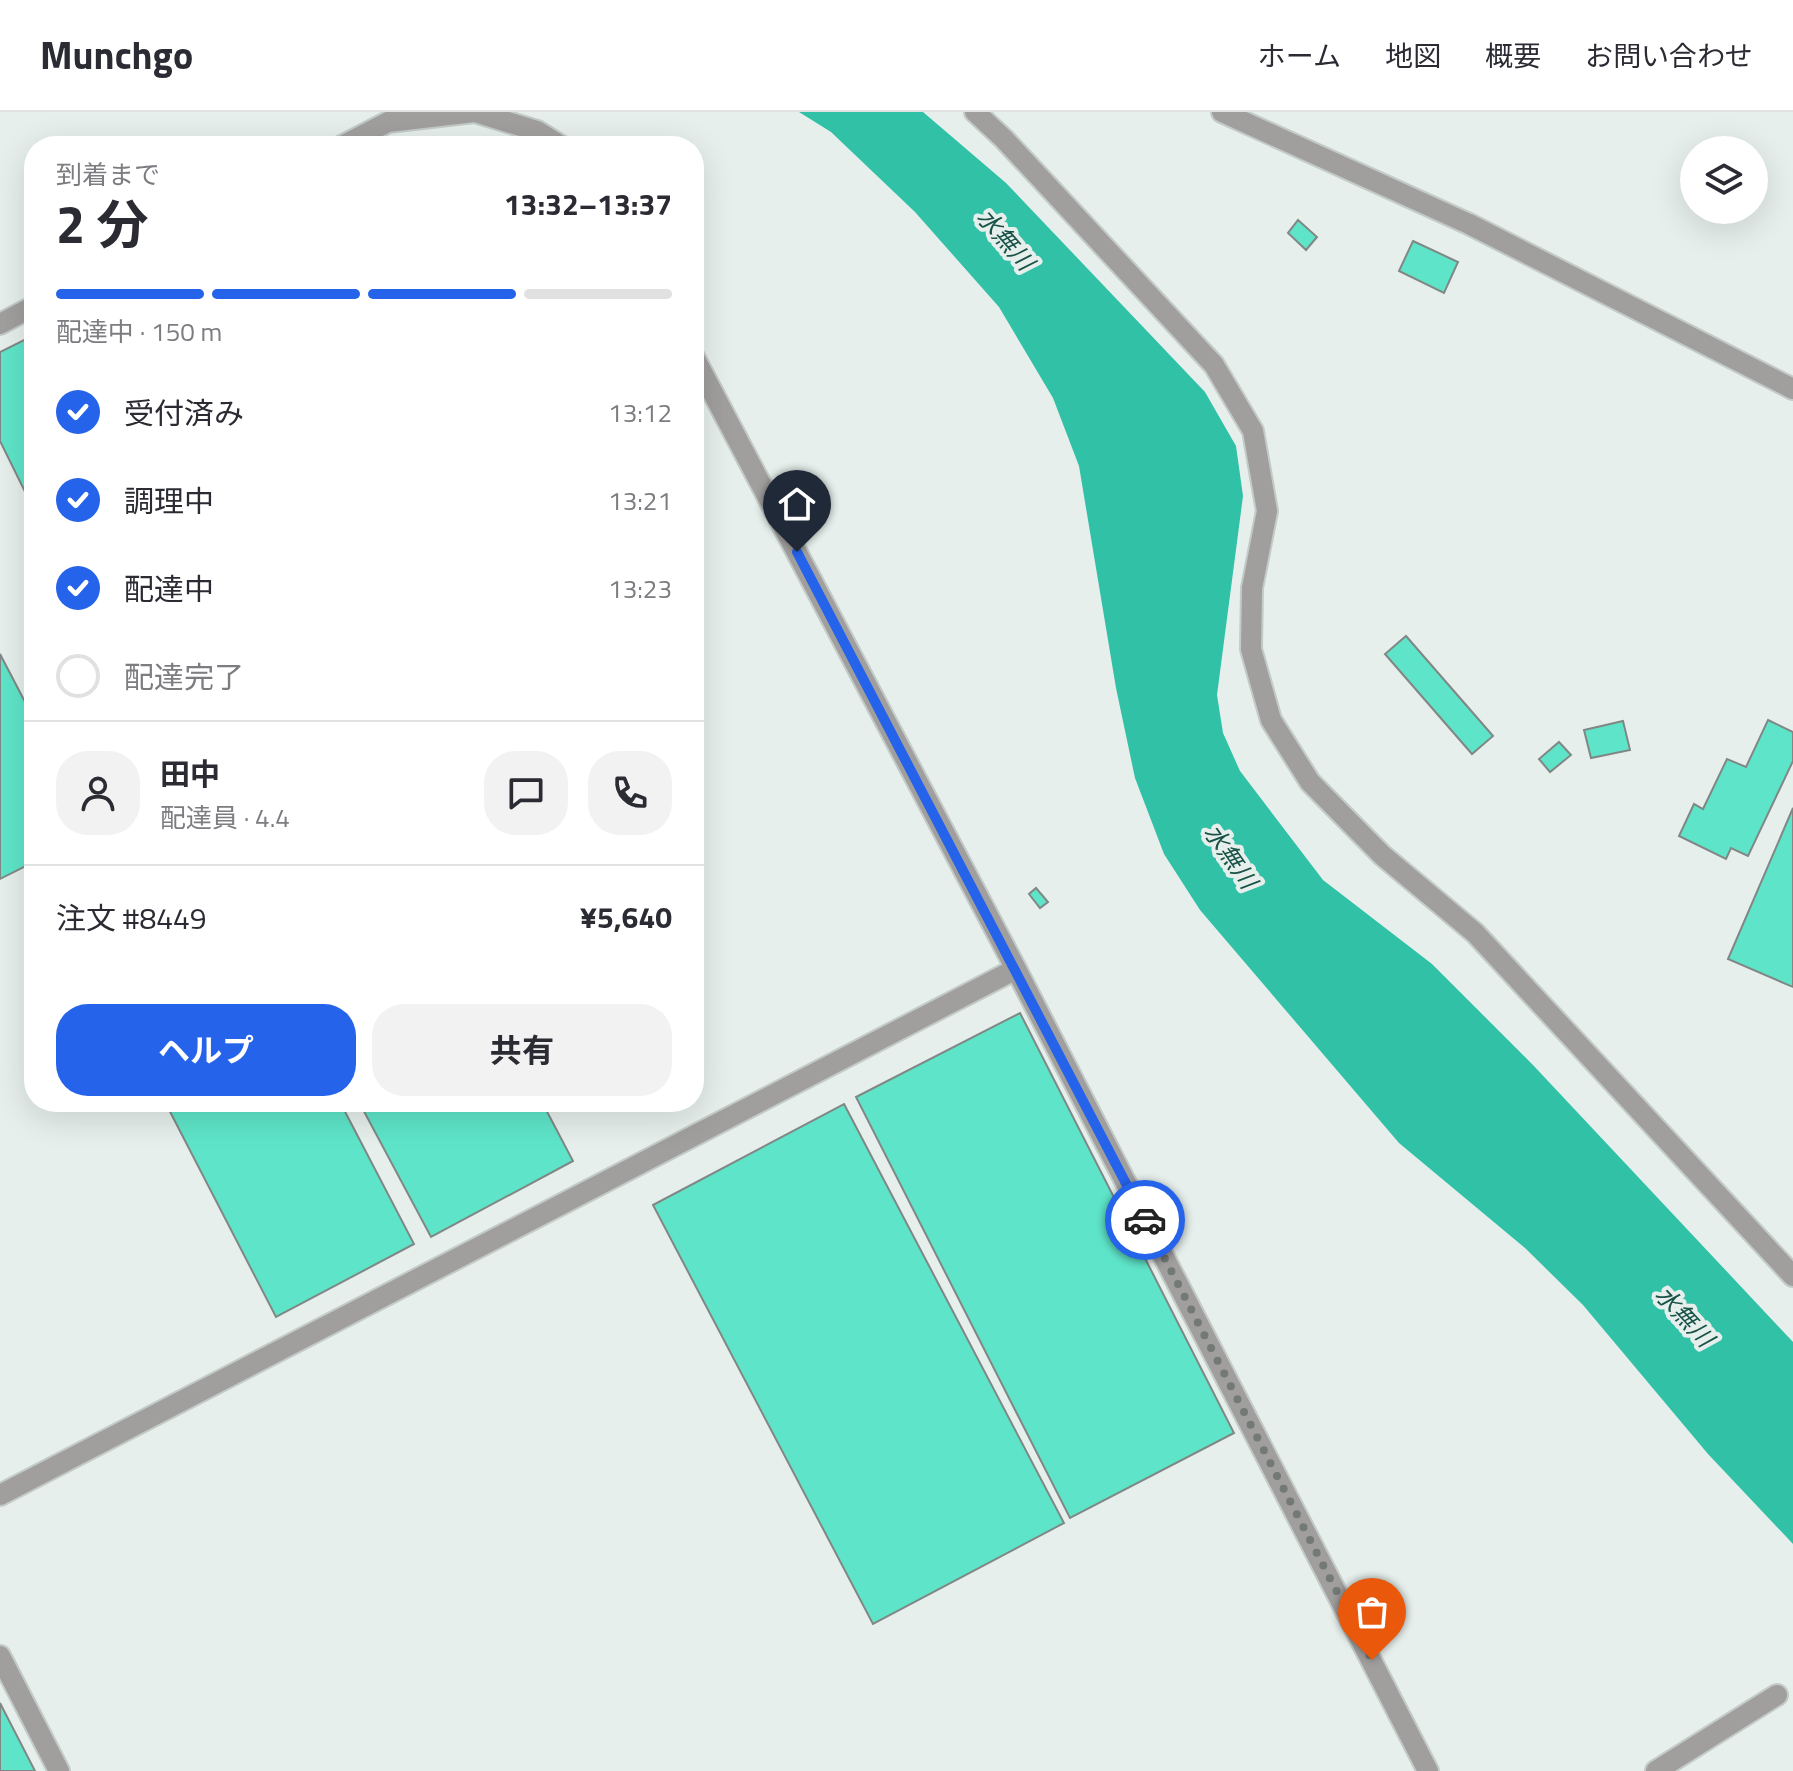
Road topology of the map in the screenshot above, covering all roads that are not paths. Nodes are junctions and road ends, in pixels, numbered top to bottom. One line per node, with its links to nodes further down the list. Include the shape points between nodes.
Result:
1 (474, 112): 4 (street, via 388,122); 5 (street)
2 (975, 112): 11 (street, via 1214,365 1253,431 1267,511 1252,588 1251,649 1271,720 1310,782 1382,855 1475,933)
3 (1222, 112): 9 (street, via 1469,224)
4 (361, 136)
5 (545, 136)
6 (24, 311): 7 (street)
7 (0, 324)
8 (704, 376): 10 (street)
9 (1793, 389)
10 (1016, 969): 12 (street); 16 (street)
11 (1793, 1276)
12 (0, 1495)
13 (0, 1656): 15 (street)
14 (1777, 1695): 17 (street)
15 (59, 1771)
16 (1428, 1771)
17 (1656, 1771)

